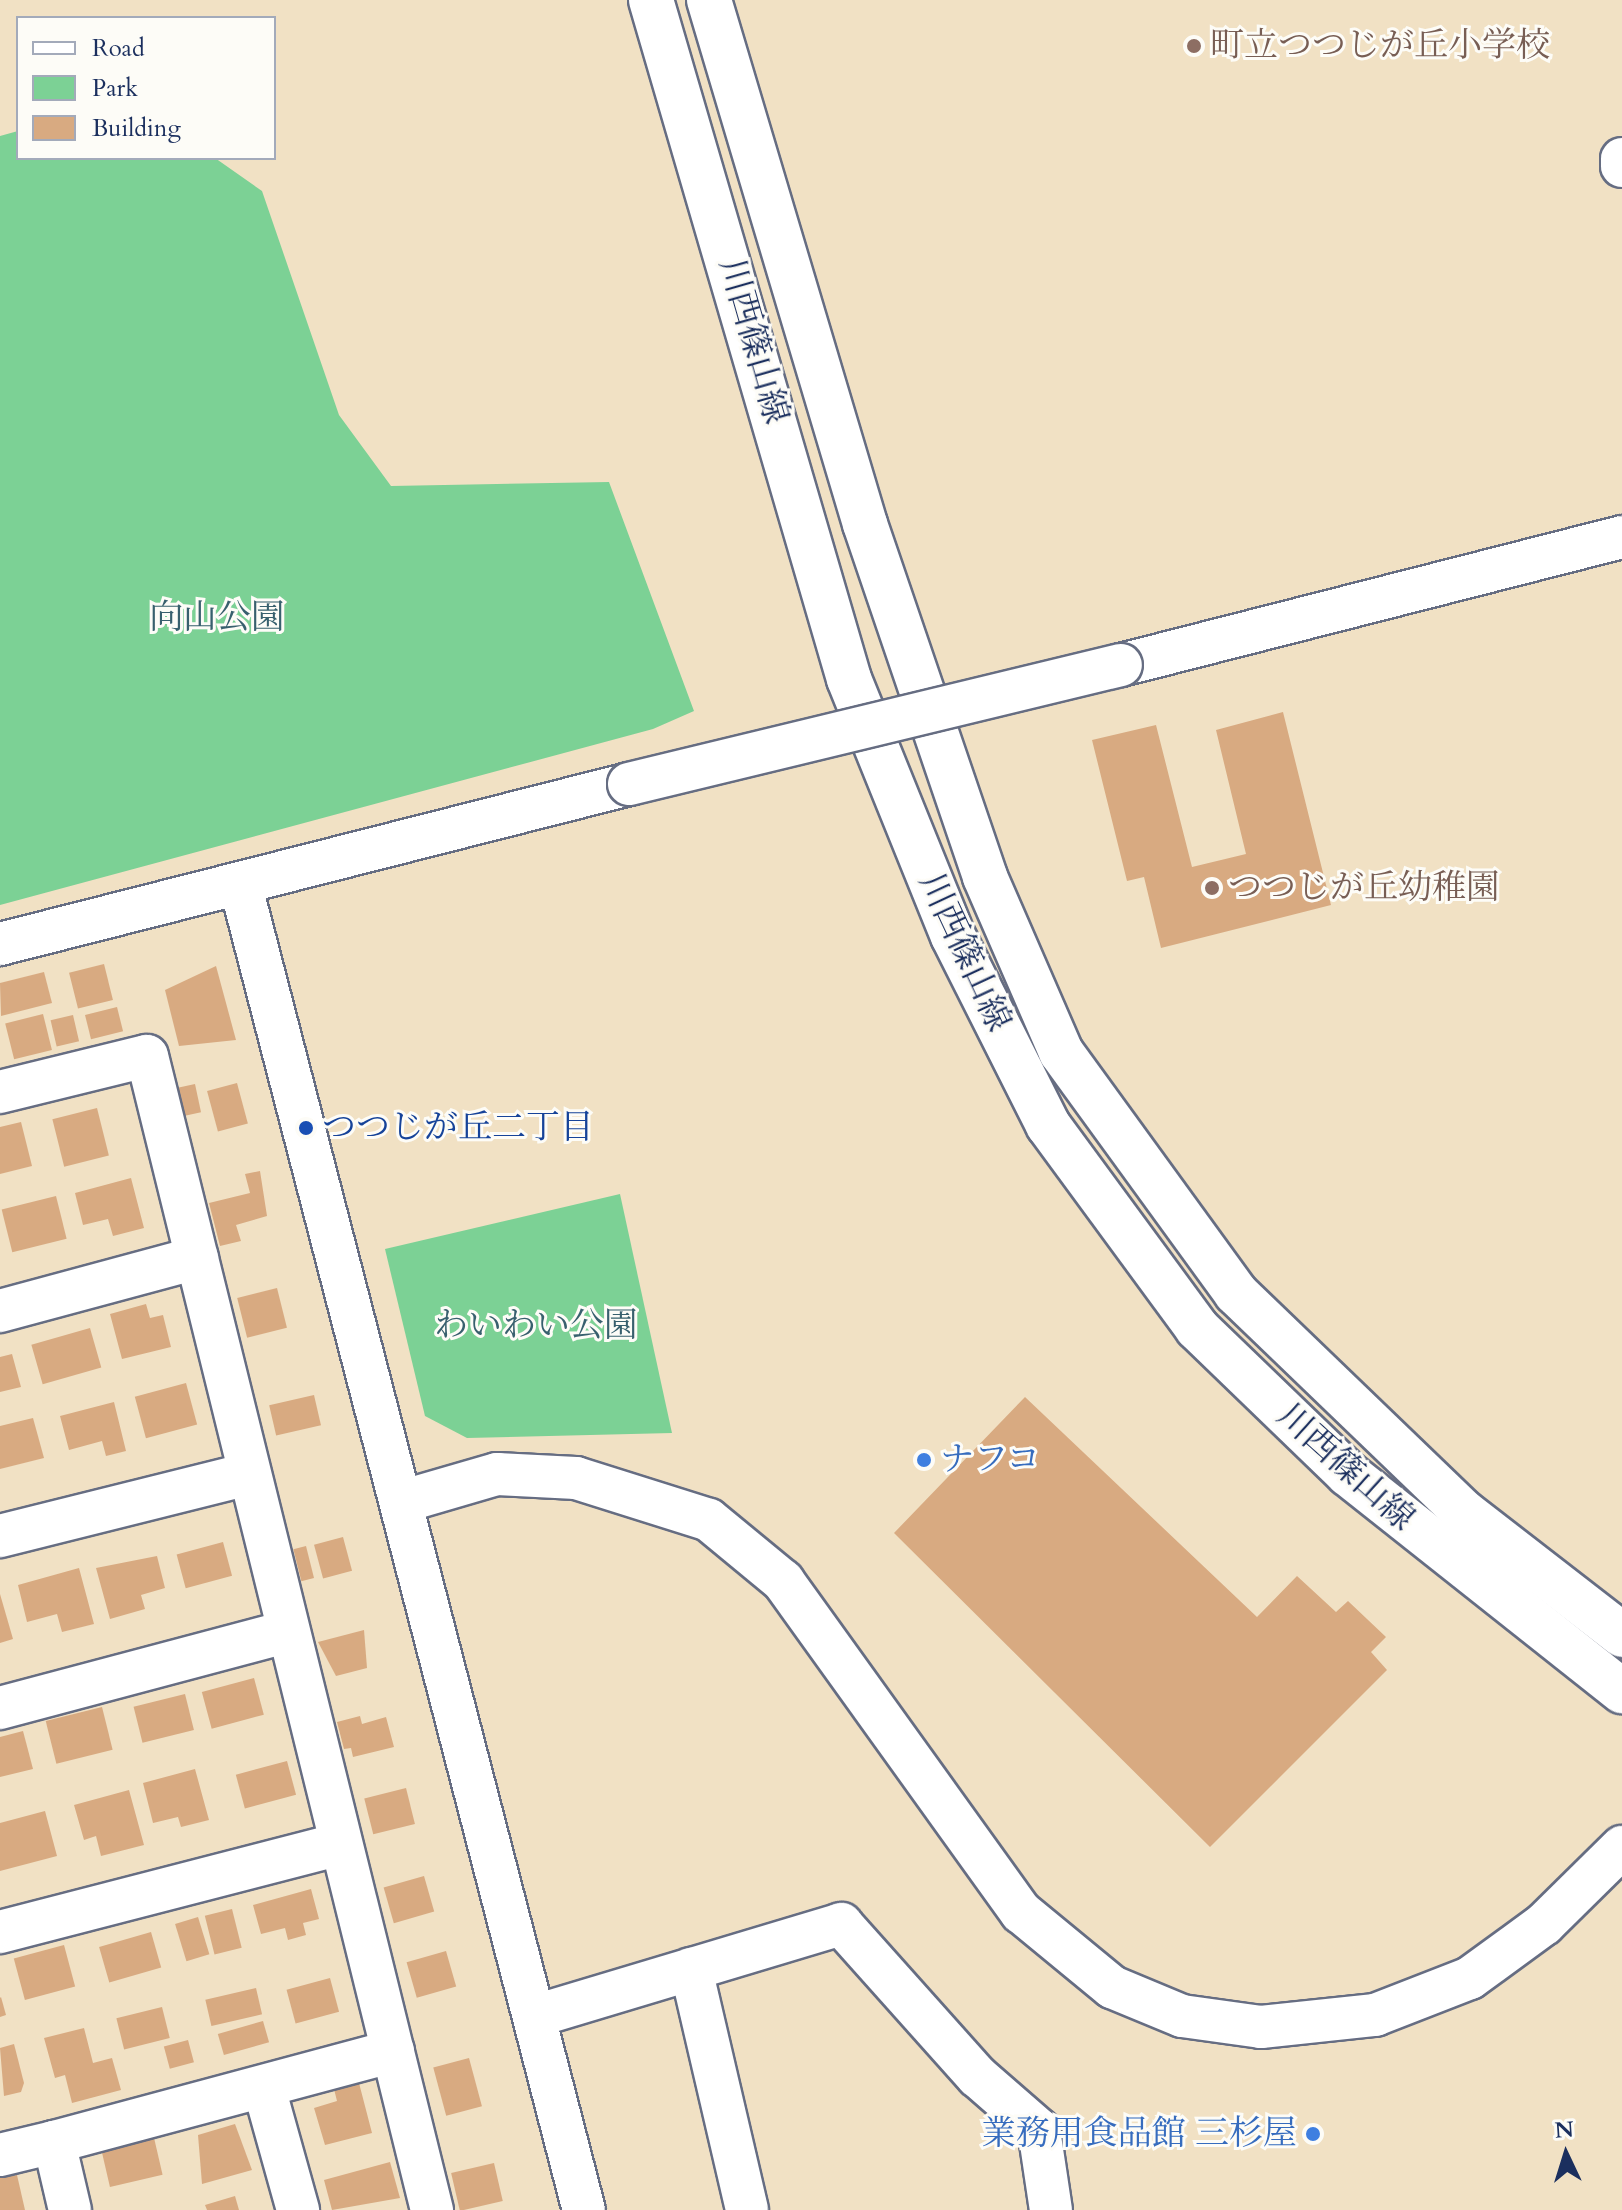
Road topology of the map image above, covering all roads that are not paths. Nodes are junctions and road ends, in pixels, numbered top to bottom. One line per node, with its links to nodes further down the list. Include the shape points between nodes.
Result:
1 (651, 0): 16 (main road, 川西篠山線, via 849,679 953,936 1048,1125 1197,1328 1348,1474)
2 (709, 0): 15 (main road, 川西篠山線, via 865,524 985,877 1061,1052 1236,1293 1465,1513)
3 (1622, 159): 4 (street)
4 (1622, 166)
5 (1622, 537): 6 (street, bridge, via 629,784)
6 (241, 887): 7 (street); 12 (street)
7 (0, 944)
8 (0, 1092): 9 (street, via 147,1056)
9 (197, 1258): 10 (street); 11 (street)
10 (0, 1311)
11 (248, 1474): 13 (street); 14 (street)
12 (404, 1501): 19 (street, via 497,1474 576,1478 709,1520 783,1581 1021,1912 1112,1987 1182,2016 1261,2027 1375,2015 1470,1978 1544,1924); 22 (street)
13 (0, 1536)
14 (285, 1632): 17 (street); 18 (street)
15 (1622, 1635)
16 (1622, 1691)
17 (0, 1708)
18 (337, 1845): 20 (street); 23 (street)
19 (1622, 1847)
20 (0, 1932)
21 (691, 1969): 22 (street); 31 (street); 32 (street, via 841,1924 977,2076 1039,2130)
22 (535, 2016): 30 (street)
23 (393, 2051): 24 (street); 29 (street)
24 (264, 2088): 25 (street); 28 (street)
25 (54, 2142): 26 (street); 27 (street)
26 (0, 2155)
27 (70, 2210)
28 (298, 2210)
29 (432, 2210)
30 (584, 2210)
31 (747, 2210)
32 (1051, 2210)

